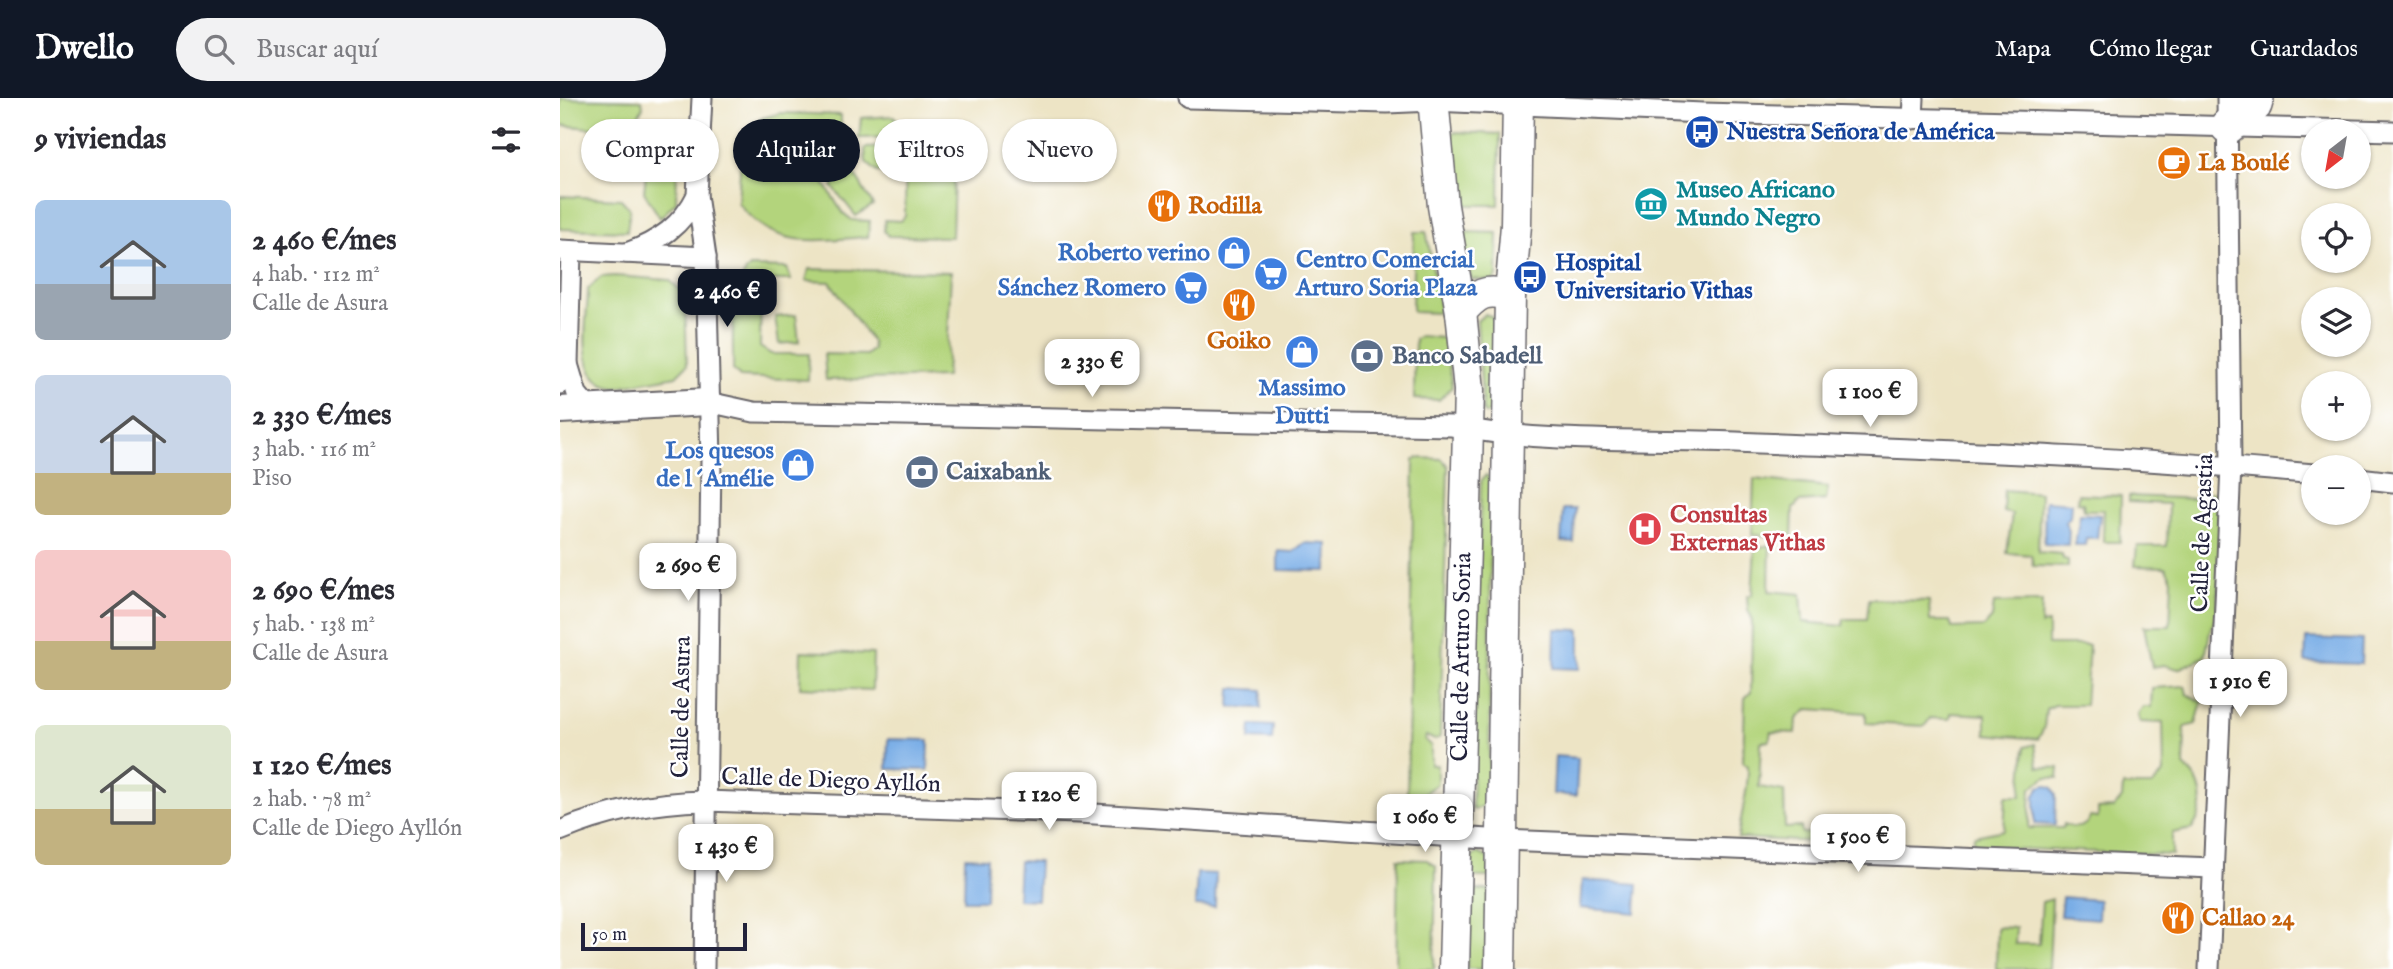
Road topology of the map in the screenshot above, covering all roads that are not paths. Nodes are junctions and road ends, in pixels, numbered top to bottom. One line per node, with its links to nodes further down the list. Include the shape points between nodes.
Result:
1 (702, 98): 10 (street, Calle de Asura)
2 (1188, 98): 5 (street, via 1387,103)
3 (1914, 98): 8 (street)
4 (2256, 98): 7 (highway, via 2253,105)
5 (1433, 99): 6 (street); 15 (main road, Calle de Arturo Soria, via 1443,206)
6 (1518, 101): 8 (street); 14 (main road, Calle de Arturo Soria)
7 (2227, 112): 8 (street); 9 (street); 23 (street, Calle de Agastia)
8 (1913, 119)
9 (2393, 131)
10 (697, 195): 12 (street, via 687,214 664,236); 13 (street, Calle de Asura)
11 (566, 250): 12 (street); 16 (street)
12 (627, 254): 13 (street)
13 (706, 257): 18 (street, Calle de Asura)
14 (1510, 295): 15 (main road, via 1488,290 1478,293); 22 (main road, Calle de Arturo Soria)
15 (1461, 312): 21 (main road, Calle de Arturo Soria, via 1469,383)
16 (568, 364): 17 (street); 19 (street, via 577,394)
17 (560, 384)
18 (708, 402): 19 (street); 21 (street, via 754,412); 27 (street, Calle de Asura)
19 (588, 407): 20 (street)
20 (560, 410)
21 (1468, 429): 22 (street); 29 (main road, Calle de Arturo Soria)
22 (1508, 435): 23 (street); 30 (main road, Calle de Arturo Soria)
23 (2231, 466): 24 (street); 31 (street, Calle de Agastia)
24 (2301, 473)
25 (2371, 479): 26 (street)
26 (2393, 482)
27 (705, 801): 28 (street, Calle de Diego Ayllón, via 625,809); 29 (street, Calle de Diego Ayllón, via 1079,813); 32 (street, Calle de Asura)
28 (560, 831)
29 (1457, 836): 30 (street, Calle de Diego Ayllón); 33 (main road, Calle de Arturo Soria)
30 (1503, 840): 31 (street, Calle de Diego Ayllón); 34 (main road, Calle de Arturo Soria)
31 (2213, 868): 35 (street, Calle de Agastia)
32 (704, 969)
33 (1454, 969)
34 (1500, 969)
35 (2208, 969)

